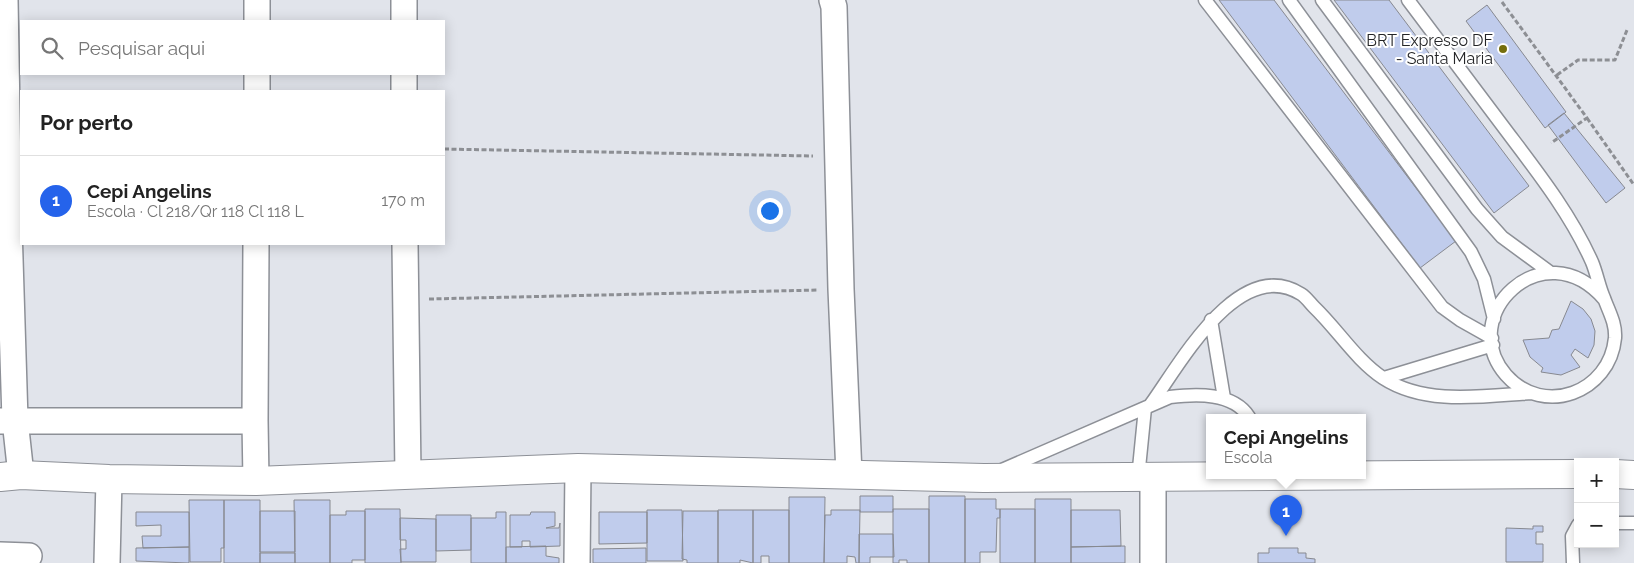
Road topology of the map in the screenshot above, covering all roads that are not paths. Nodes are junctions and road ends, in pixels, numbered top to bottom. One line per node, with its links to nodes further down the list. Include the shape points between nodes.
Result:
1 (6, 0): 15 (street)
2 (257, 0): 9 (street)
3 (404, 0): 10 (street)
4 (832, 0): 32 (street)
5 (1205, 0): 22 (lane, via 1442,307)
6 (1289, 0): 20 (lane, via 1471,252 1484,279)
7 (1322, 0): 18 (lane, via 1477,209 1502,236)
8 (1408, 0): 19 (lane, via 1546,184 1593,263)
9 (257, 20)
10 (404, 20)
11 (257, 75): 13 (street)
12 (404, 75): 14 (street)
13 (257, 90)
14 (404, 90)
15 (10, 228): 28 (street)
16 (256, 245): 29 (street)
17 (405, 245): 31 (street)
18 (1551, 272): 19 (lane, via 1581,279); 20 (lane, via 1532,276 1515,286 1502,301)
19 (1604, 299): 24 (lane, via 1613,316 1615,336 1612,355 1603,372 1589,386 1572,394 1552,397)
20 (1494, 319): 22 (lane)
21 (1211, 320): 23 (lane, via 1236,298 1258,288 1282,287 1301,294 1356,354); 25 (lane); 26 (lane)
22 (1492, 342): 23 (lane); 24 (lane, via 1506,375)
23 (1384, 378): 24 (lane, via 1414,391 1455,397)
24 (1533, 393)
25 (1224, 398): 26 (lane, via 1184,396 1162,399); 27 (lane)
26 (1148, 406): 37 (lane); 38 (lane)
27 (1246, 414)
28 (7, 421): 29 (street); 35 (street)
29 (256, 422): 40 (street)
30 (578, 468): 31 (street); 32 (street); 47 (street)
31 (408, 474): 40 (street)
32 (849, 474): 37 (street)
33 (1574, 474): 34 (street)
34 (1366, 475)
35 (10, 476): 39 (street)
36 (1206, 476): 38 (street)
37 (984, 478): 38 (street)
38 (1146, 478): 48 (street)
39 (109, 480): 40 (street); 46 (street)
40 (256, 481)
41 (1619, 523): 42 (lane)
42 (1634, 523)
43 (1574, 532): 49 (lane)
44 (0, 556): 45 (street)
45 (29, 556)
46 (107, 563)
47 (577, 563)
48 (1153, 563)
49 (1573, 563)

